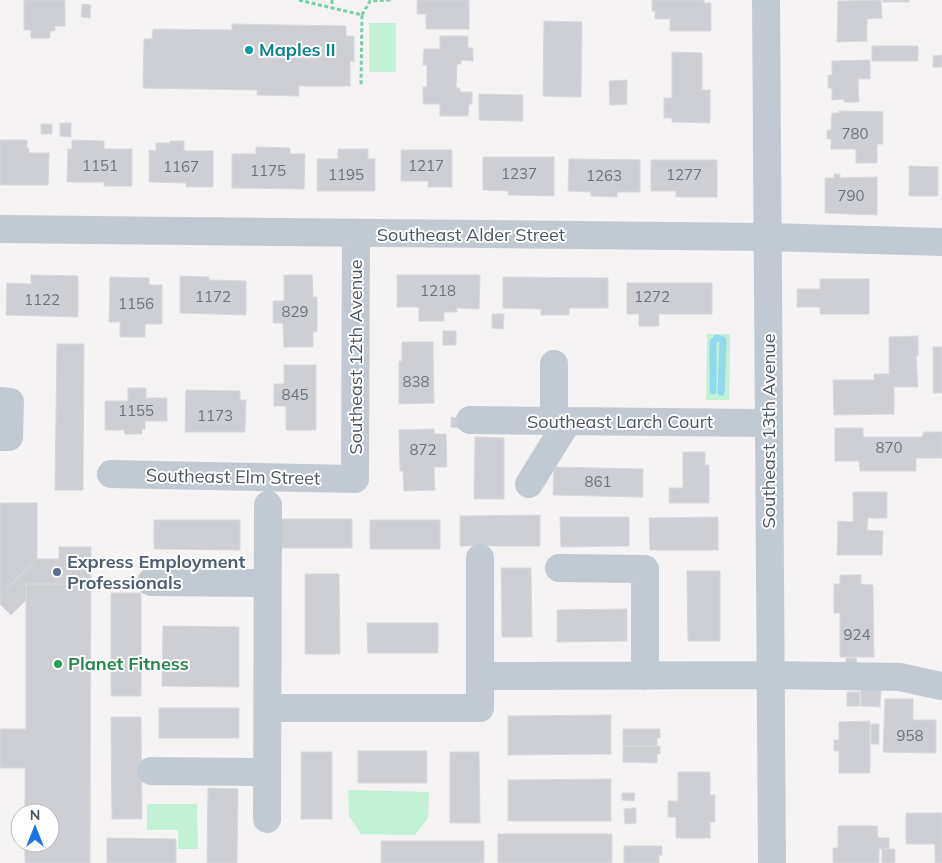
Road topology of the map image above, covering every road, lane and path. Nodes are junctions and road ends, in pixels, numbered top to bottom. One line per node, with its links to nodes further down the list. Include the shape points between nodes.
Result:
1 (299, 0): 5 (path)
2 (332, 0): 5 (path)
3 (391, 0): 6 (path, via 370,1)
4 (766, 0): 10 (street, Southeast 13th Avenue)
5 (332, 8): 6 (path)
6 (362, 15): 7 (path)
7 (361, 86)
8 (0, 229): 9 (street, Southeast Alder Street)
9 (356, 234): 10 (street, Southeast Alder Street); 19 (street, Southeast 12th Avenue)
10 (768, 237): 11 (street, Southeast Alder Street); 16 (street, Southeast 13th Avenue)
11 (942, 242)
12 (554, 364): 15 (street)
13 (0, 402): 17 (street, via 10,402 9,437)
14 (470, 420): 15 (street, Southeast Larch Court)
15 (561, 421): 16 (street, Southeast Larch Court); 20 (street)
16 (769, 423): 26 (street, Southeast 13th Avenue)
17 (0, 437)
18 (111, 474): 19 (street, Southeast Elm Street)
19 (355, 479)
20 (529, 484)
21 (268, 505): 25 (street)
22 (480, 558): 27 (street)
23 (559, 568): 28 (street, via 645,569)
24 (151, 582): 25 (street)
25 (268, 583): 30 (street)
26 (771, 675): 28 (street); 29 (street, via 900,677); 34 (street, Southeast 13th Avenue)
27 (480, 676): 28 (street); 30 (street, via 480,708)
28 (645, 676)
29 (941, 686)
30 (267, 708): 32 (street)
31 (151, 771): 32 (street)
32 (267, 772): 33 (street)
33 (267, 819)
34 (772, 863)

